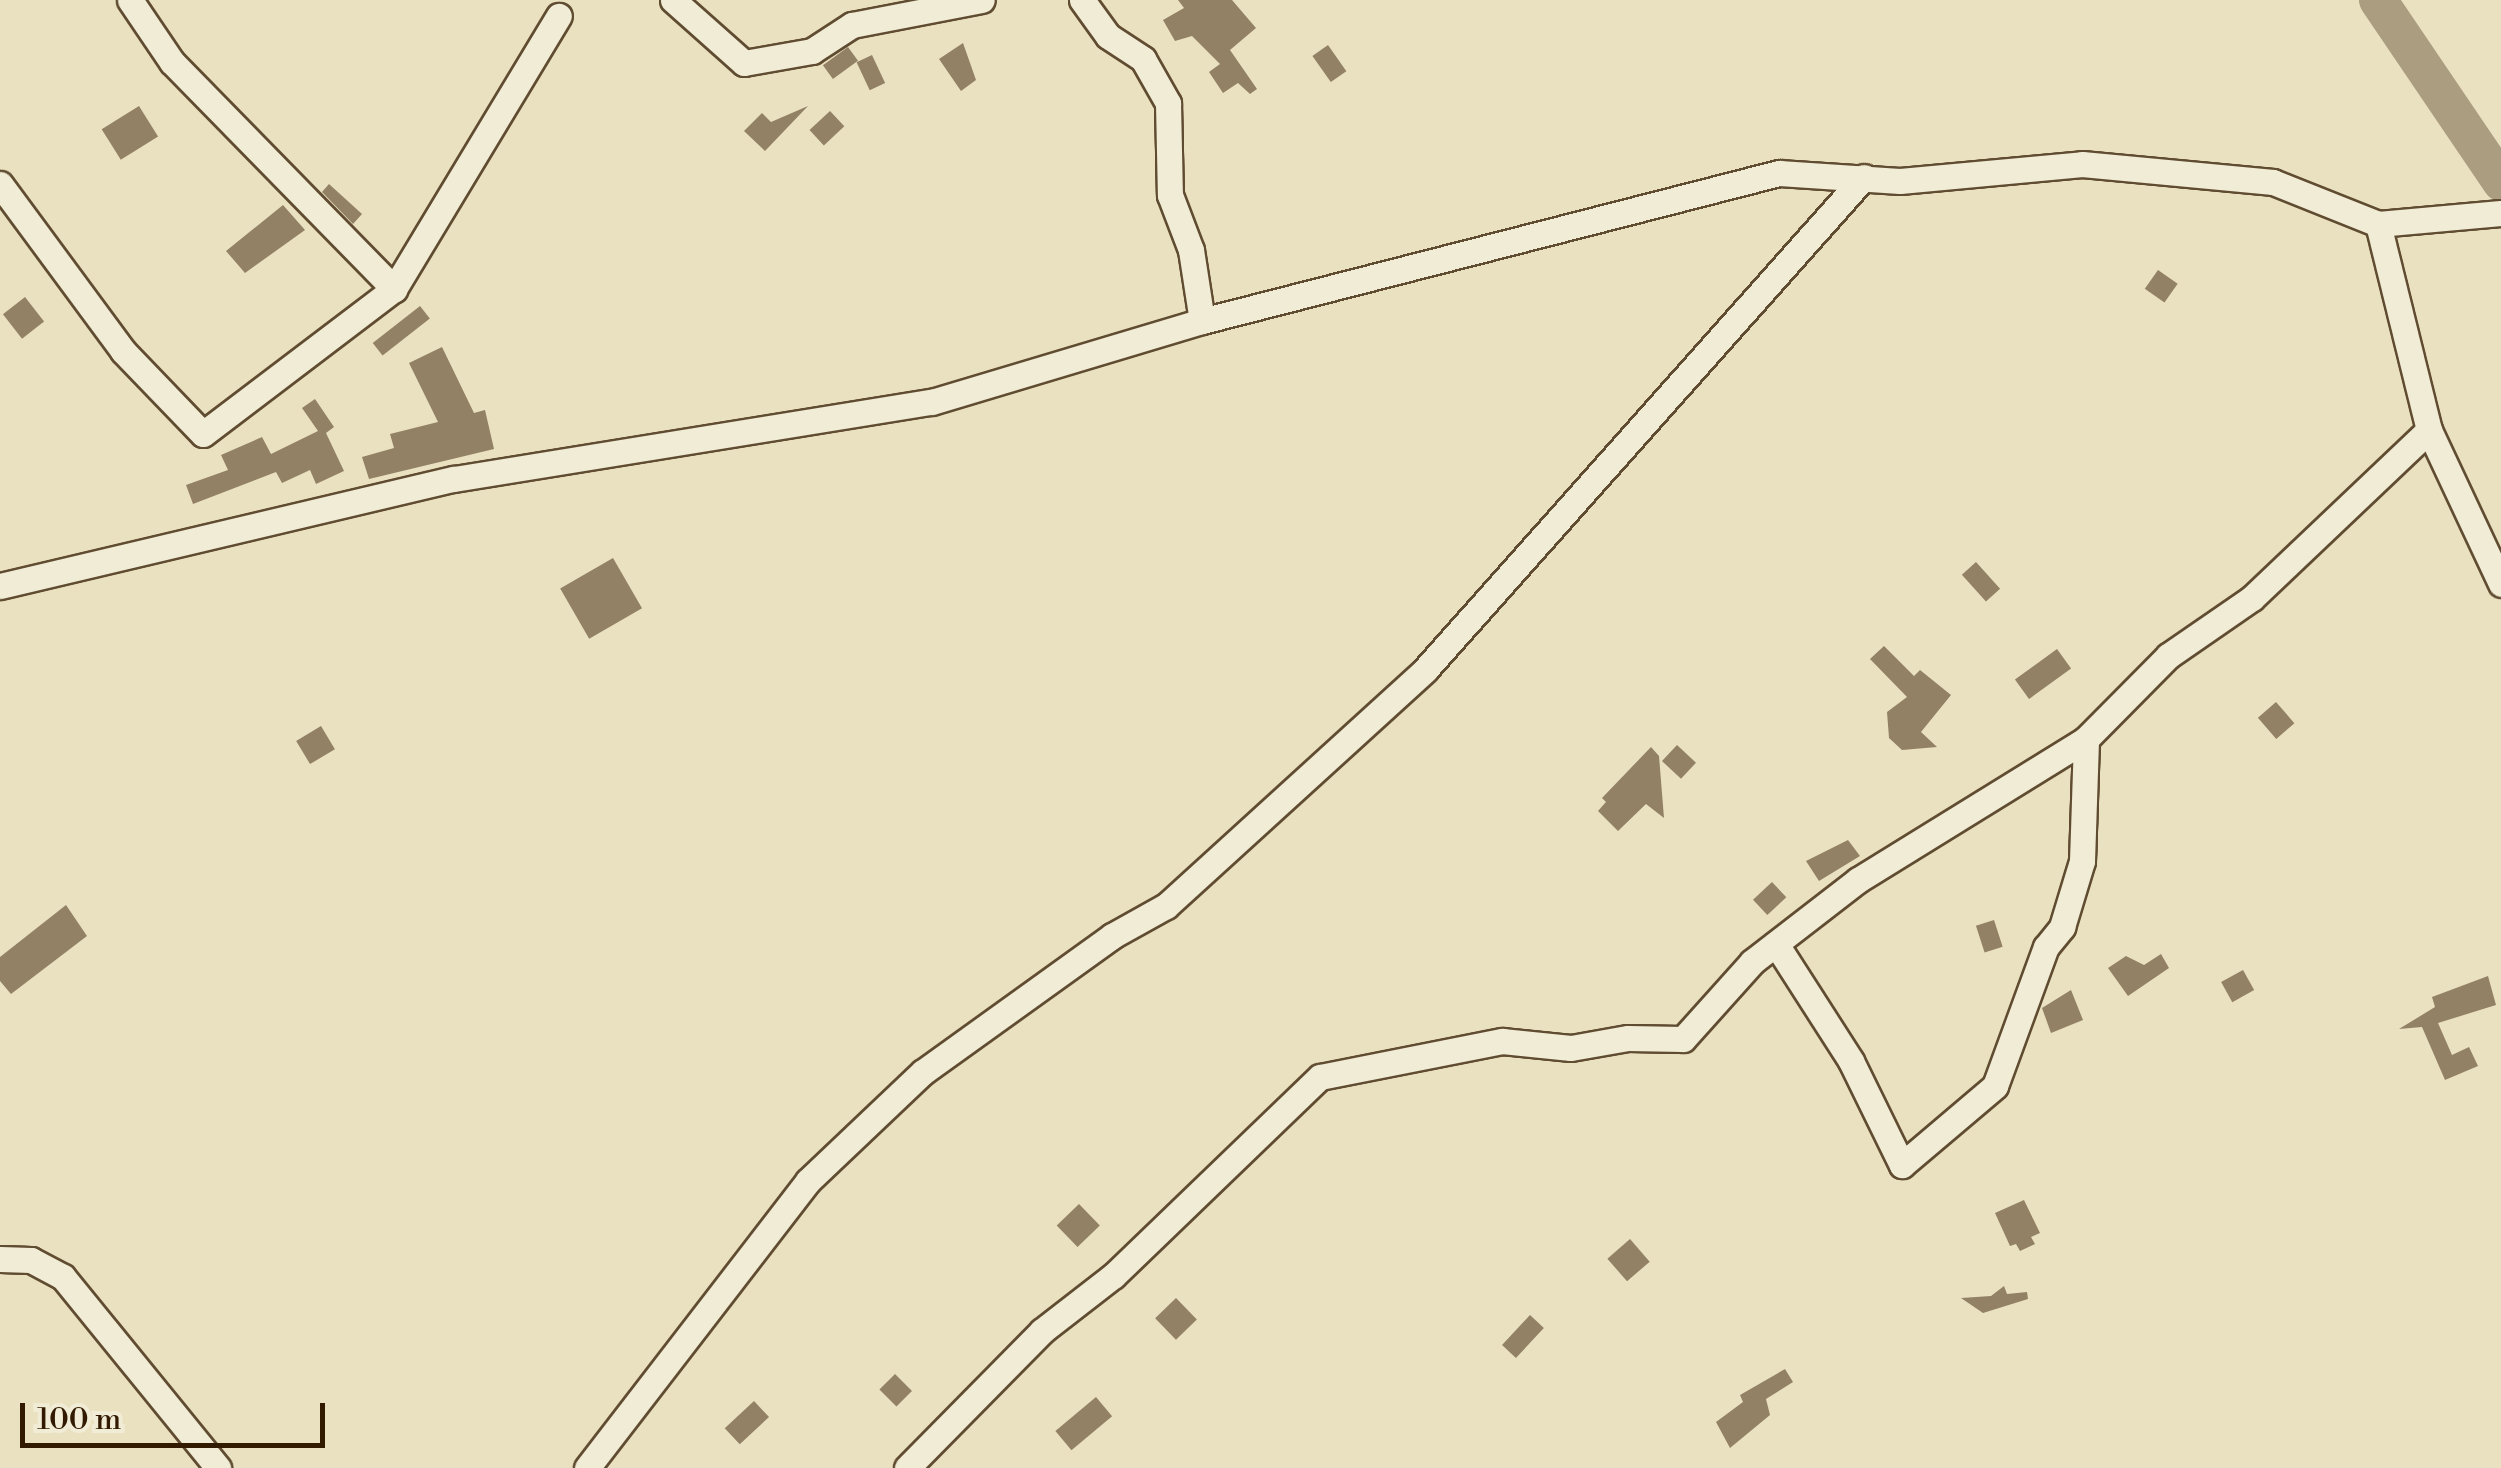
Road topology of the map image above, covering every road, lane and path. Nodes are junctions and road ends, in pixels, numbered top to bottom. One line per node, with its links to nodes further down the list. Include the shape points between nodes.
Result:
1 (130, 0): 10 (street, via 172,62)
2 (673, 0): 3 (street, via 744,62 812,52 852,25)
3 (982, 0)
4 (1082, 0): 11 (street, via 1108,36 1142,59 1168,103 1170,196 1191,250)
5 (559, 16): 10 (street)
6 (1864, 177): 9 (street, via 1900,181 2082,164 2273,182); 11 (street, via 1779,174); 19 (street, via 1425,670 1166,906 1112,936 923,1072 808,1181)
7 (0, 184): 10 (street, via 124,351 202,434)
8 (2501, 213): 9 (street)
9 (2378, 224): 12 (street)
10 (394, 289)
11 (1202, 321): 14 (street, via 932,402 454,479)
12 (2429, 430): 13 (street); 15 (street, via 2252,598 2168,656)
13 (2501, 584)
14 (0, 586)
15 (2086, 739): 16 (street, via 1858,880); 16 (street, via 2082,861 2062,927 2046,947 1995,1086 1902,1165 1852,1061)
16 (1776, 944): 20 (street, via 1683,1039 1628,1038 1571,1048 1502,1041 1320,1076 1113,1276 1042,1331)
17 (0, 1259): 18 (street, via 31,1260 64,1278)
18 (218, 1468)
19 (587, 1468)
20 (907, 1468)

